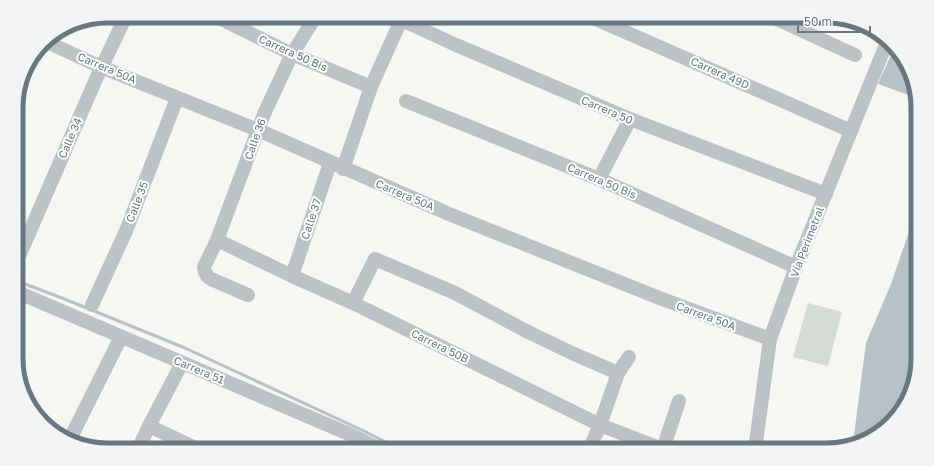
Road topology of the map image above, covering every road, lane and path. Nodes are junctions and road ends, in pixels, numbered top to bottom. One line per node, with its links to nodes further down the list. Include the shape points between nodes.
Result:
1 (123, 23): 12 (street, Calle 34)
2 (229, 23): 10 (street, Carrera 50 Bis)
3 (312, 23): 10 (street, Calle 36)
4 (395, 23): 13 (street)
5 (408, 23): 16 (street, Carrera 50)
6 (616, 23): 18 (street, Carrera 49D)
7 (785, 23): 11 (street)
8 (52, 44): 12 (street, Carrera 50A)
9 (885, 47): 18 (street, Vía Perimetral)
10 (292, 54): 13 (street, Carrera 50 Bis); 17 (street, Calle 36)
11 (855, 55)
12 (102, 67): 14 (street, Carrera 50A); 24 (street, Calle 34)
13 (371, 87): 20 (street)
14 (177, 98): 17 (street, Carrera 50A); 30 (street, Calle 35, via 126,231)
15 (406, 101): 21 (street, Carrera 50 Bis)
16 (630, 120): 21 (street); 22 (street, Carrera 50)
17 (258, 130): 19 (street, Carrera 50A); 23 (street, Calle 36)
18 (851, 131): 22 (street, Vía Perimetral)
19 (330, 163): 20 (street, Carrera 50A); 26 (street, Calle 37)
20 (343, 169): 32 (street, Carrera 50A, via 555,258)
21 (599, 179): 25 (street, Carrera 50 Bis)
22 (826, 194): 25 (street, Vía Perimetral)
23 (217, 240): 26 (street, Carrera 50B); 28 (street, Calle 36, via 204,267 207,276)
24 (23, 247)
25 (796, 267): 32 (street, Vía Perimetral)
26 (292, 276): 29 (street, Carrera 50B)
27 (23, 295): 31 (street, Carrera 51)
28 (248, 295)
29 (353, 303): 35 (street, via 375,259 455,293 528,332); 37 (street, Carrera 50B)
30 (92, 305)
31 (121, 337): 34 (street, Carrera 51); 39 (street)
32 (770, 340): 46 (street, Vía Perimetral)
33 (629, 357): 35 (street)
34 (182, 363): 38 (street); 42 (street, Carrera 51)
35 (618, 373): 37 (street)
36 (678, 401): 45 (street)
37 (600, 425): 43 (street); 44 (street, Carrera 50B)
38 (149, 426): 40 (street); 41 (street)
39 (72, 435)
40 (141, 443)
41 (185, 443)
42 (368, 443)
43 (592, 443)
44 (646, 443)
45 (666, 443)
46 (756, 443)

